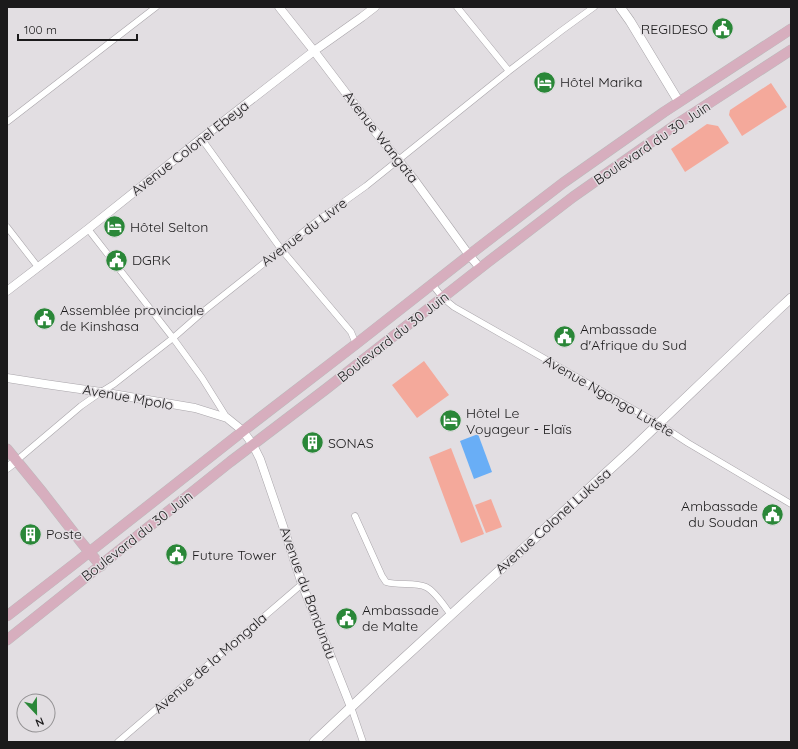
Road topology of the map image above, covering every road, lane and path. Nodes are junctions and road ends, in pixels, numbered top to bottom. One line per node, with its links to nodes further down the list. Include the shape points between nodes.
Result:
1 (156, 7): 12 (street)
2 (279, 7): 9 (street, Avenue Wangata)
3 (375, 7): 9 (street, Avenue Colonel Ebeya)
4 (457, 7): 10 (street)
5 (594, 7): 10 (street, Avenue du Livre)
6 (620, 7): 11 (main road)
7 (791, 29): 11 (main road, Boulevard du 30 Juin)
8 (791, 50): 20 (main road, Boulevard du 30 Juin, via 674,126 573,197)
9 (314, 51): 13 (street, Avenue Colonel Ebeya); 14 (street, Avenue Wangata)
10 (509, 71): 14 (street, Avenue du Livre)
11 (679, 102): 18 (main road, Boulevard du 30 Juin, via 563,183)
12 (7, 122)
13 (201, 138): 16 (street, Avenue Colonel Ebeya); 17 (street)
14 (399, 160): 17 (street, Avenue du Livre); 18 (street, Avenue Wangata)
15 (7, 227): 19 (street)
16 (88, 229): 19 (street, Avenue Colonel Ebeya); 25 (street)
17 (281, 249): 25 (street, Avenue du Livre); 26 (street, via 351,332)
18 (469, 255): 20 (street, Avenue Wangata); 21 (main road, Boulevard du 30 Juin)
19 (38, 266): 22 (street, Avenue Colonel Ebeya)
20 (480, 268): 23 (main road, Boulevard du 30 Juin)
21 (432, 284): 23 (street, Avenue Ngongo Lutete); 26 (main road, Boulevard du 30 Juin)
22 (7, 291)
23 (443, 298): 30 (street, Avenue Ngongo Lutete, via 454,307); 32 (main road, Boulevard du 30 Juin)
24 (791, 298): 30 (main road, Avenue Colonel Lukusa)
25 (173, 338): 28 (street, Avenue du Livre); 29 (street, via 207,384)
26 (356, 344): 31 (main road, Boulevard du 30 Juin)
27 (7, 378): 28 (street, Avenue Mpolo)
28 (102, 392): 29 (street, Avenue Mpolo, via 195,408); 34 (street, Avenue du Livre, via 81,406)
29 (227, 418): 31 (street, Avenue Mpolo)
30 (659, 424): 36 (street, Avenue Ngongo Lutete); 41 (main road, Avenue Colonel Lukusa)
31 (243, 431): 32 (street, Avenue du Bandundu); 38 (main road, Boulevard du 30 Juin)
32 (253, 445): 39 (main road, Boulevard du 30 Juin); 40 (street, Avenue du Bandundu)
33 (7, 449): 34 (main road)
34 (16, 460): 35 (street); 38 (main road)
35 (7, 468)
36 (791, 504)
37 (355, 516): 41 (street, via 386,582 427,588)
38 (89, 552): 39 (main road); 42 (main road, Boulevard du 30 Juin)
39 (101, 566): 43 (main road, Boulevard du 30 Juin)
40 (302, 584): 44 (street, Avenue du Bandundu); 45 (street, Avenue de la Mongala)
41 (451, 615): 44 (main road, Avenue Colonel Lukusa)
42 (7, 616)
43 (7, 640)
44 (351, 707): 46 (main road, Avenue Colonel Lukusa); 47 (street, Avenue du Bandundu)
45 (118, 742)
46 (314, 742)
47 (362, 742)

